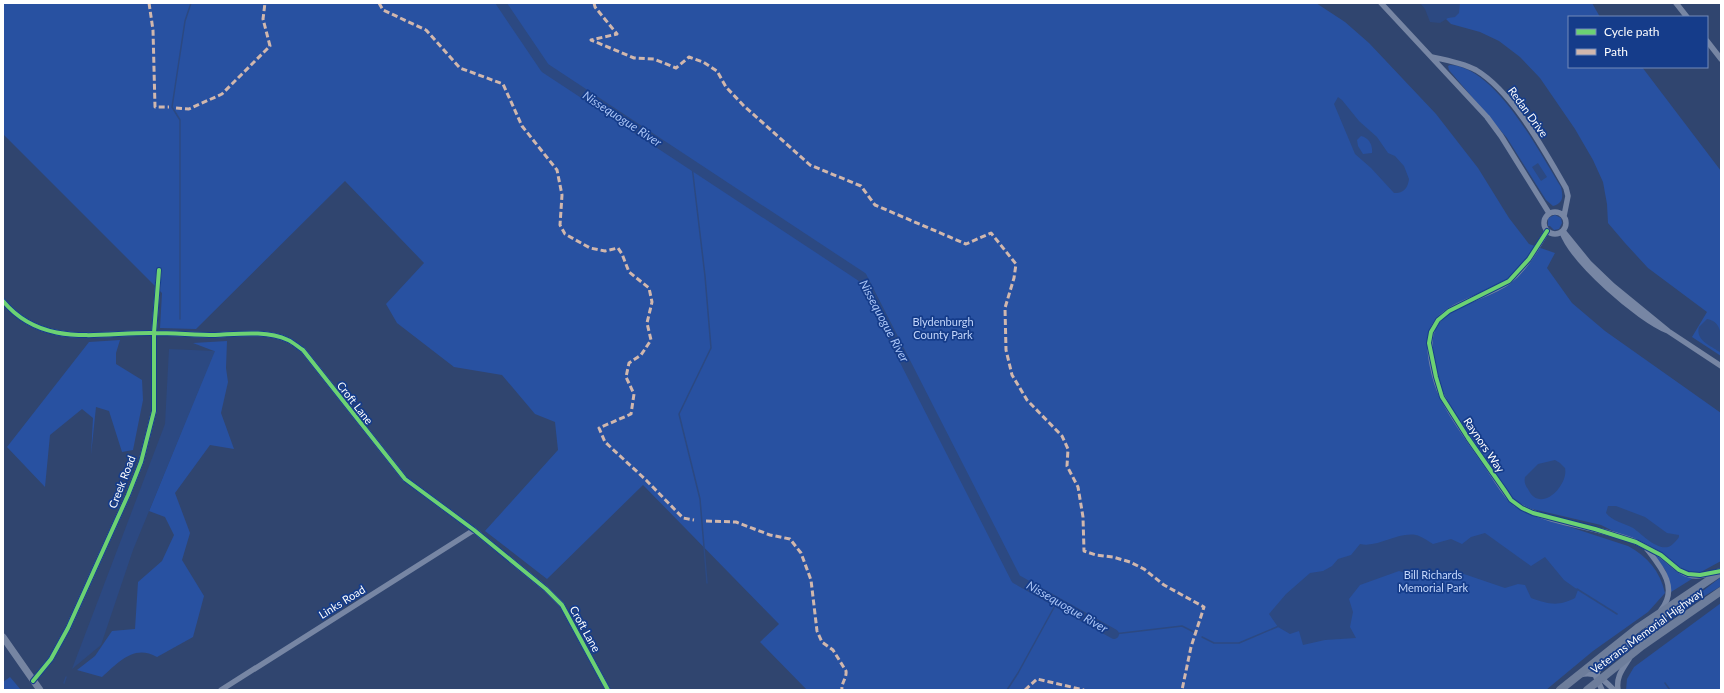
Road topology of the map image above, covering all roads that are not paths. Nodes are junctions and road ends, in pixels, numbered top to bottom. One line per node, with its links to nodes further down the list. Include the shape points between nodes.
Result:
1 (1381, 3): 5 (street)
2 (1676, 3): 3 (street)
3 (1686, 16)
4 (1708, 43): 6 (street)
5 (1432, 57): 7 (street, via 1495,126); 8 (street, Redan Drive, via 1475,70 1506,97 1531,131 1566,188 1568,196)
6 (1721, 59)
7 (1549, 213): 8 (street, via 1555,211); 9 (street, via 1543,222)
8 (1564, 216): 10 (street, Redan Drive, via 1566,222)
9 (1547, 232): 10 (street); 16 (street, Raynors Way, via 1529,259 1509,281 1449,311 1438,320 1431,332 1429,344 1438,386 1452,413 1511,500 1533,513 1595,529)
10 (1562, 232): 14 (street, via 1569,246 1628,303 1651,322 1668,330)
11 (159, 270): 13 (street, Creek Road)
12 (3, 301): 13 (street, Croft Lane, via 16,315 54,334)
13 (154, 333): 15 (street, Croft Lane, via 266,334 290,340 302,350 405,479); 25 (street, Creek Road, via 154,411 141,462 68,628 51,659)
14 (1721, 366)
15 (474, 530): 27 (street, Links Road); 28 (street, Croft Lane, via 562,605)
16 (1646, 547): 17 (street, Raynors Way, via 1688,574); 20 (street, via 1664,572 1668,583 1668,599)
17 (1721, 572): 19 (highway, Veterans Memorial Highway)
18 (1721, 592): 22 (highway, Veterans Memorial Highway)
19 (1683, 598): 20 (highway, Veterans Memorial Highway); 24 (street, via 1654,625 1600,667)
20 (1656, 615): 23 (highway, Veterans Memorial Highway)
21 (3, 637): 25 (main road)
22 (1634, 652): 24 (highway, Veterans Memorial Highway); 33 (street, via 1620,673)
23 (1577, 676): 24 (street, via 1588,673); 29 (highway, Veterans Memorial Highway)
24 (1598, 678): 30 (highway, Veterans Memorial Highway); 31 (street); 32 (street)
25 (33, 681): 26 (main road)
26 (40, 690)
27 (221, 690)
28 (608, 690)
29 (1560, 690)
30 (1587, 690)
31 (1602, 690)
32 (1614, 690)
33 (1618, 690)

